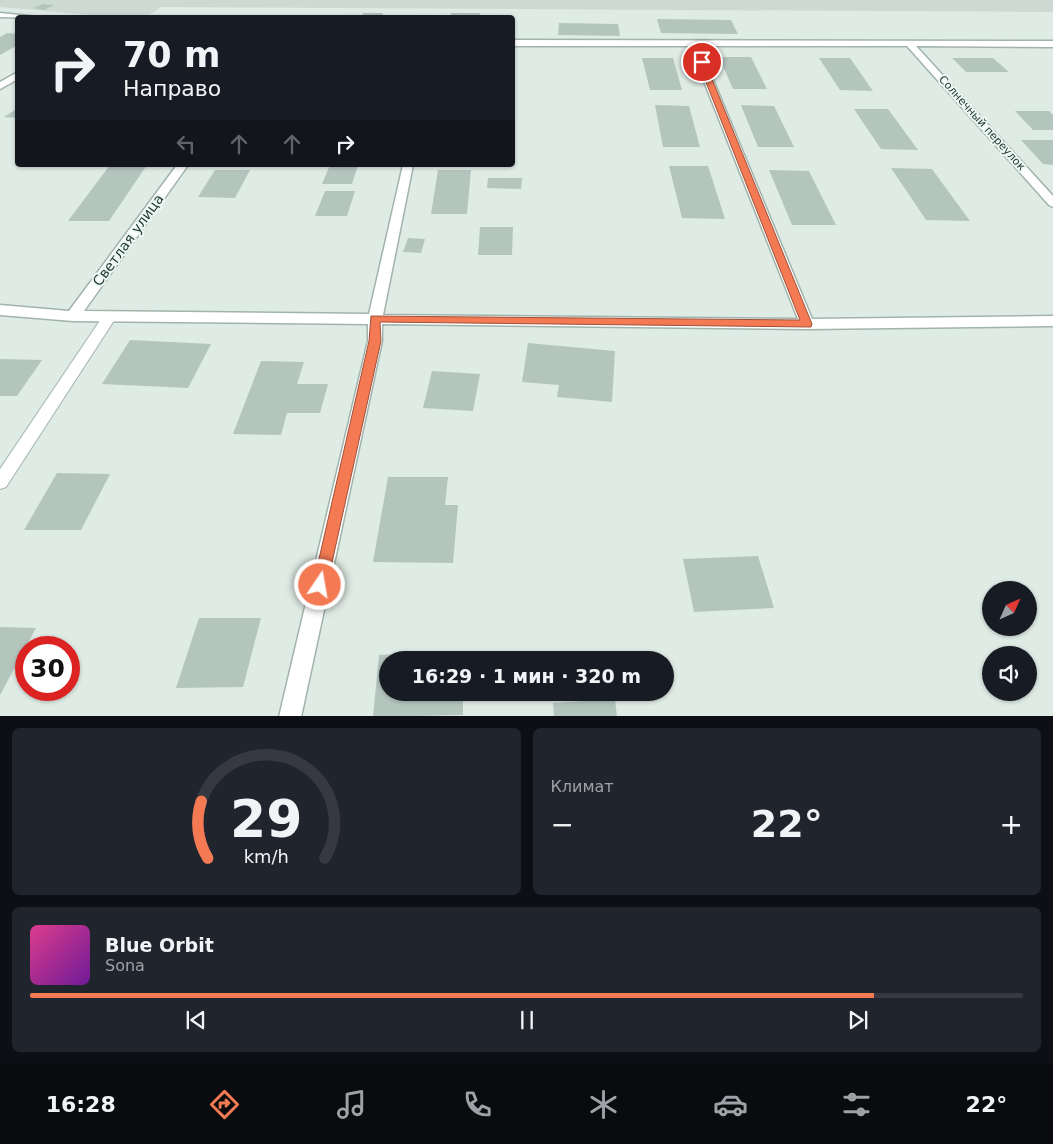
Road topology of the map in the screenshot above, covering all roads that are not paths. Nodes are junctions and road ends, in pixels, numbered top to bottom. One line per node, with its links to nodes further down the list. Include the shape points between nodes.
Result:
1 (0, 15): 2 (street)
2 (15, 16)
3 (515, 43): 4 (street)
4 (694, 44): 6 (street); 17 (street)
5 (1053, 44): 6 (street)
6 (910, 45): 11 (street, Солнечный переулок)
7 (15, 78): 8 (street)
8 (0, 86)
9 (182, 167): 13 (street, Светлая улица)
10 (408, 167): 15 (street)
11 (1053, 203)
12 (0, 310): 13 (street)
13 (73, 316): 14 (street)
14 (110, 316): 15 (street); 18 (lane)
15 (375, 319): 17 (street); 19 (street, via 375,341)
16 (1053, 321): 17 (street)
17 (807, 324)
18 (0, 482)
19 (290, 716)

